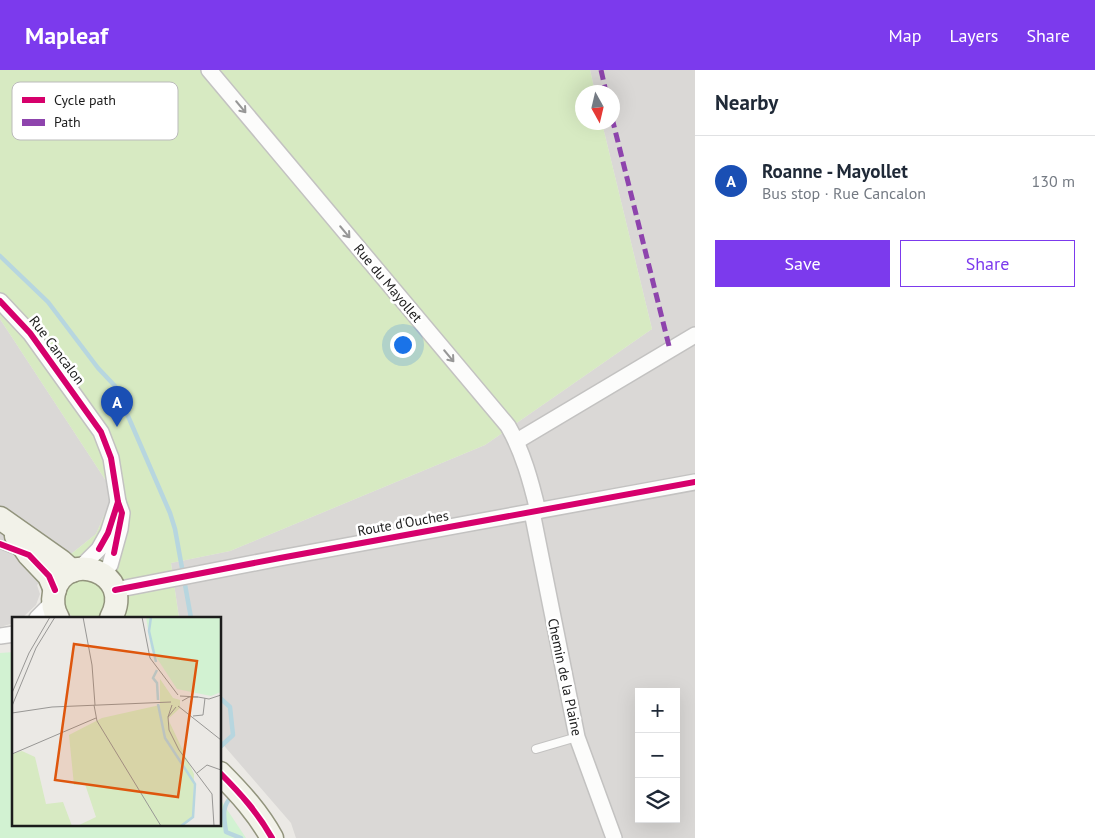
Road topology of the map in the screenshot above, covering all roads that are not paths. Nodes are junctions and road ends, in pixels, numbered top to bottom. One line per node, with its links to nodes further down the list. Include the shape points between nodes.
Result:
1 (209, 70): 4 (street, Rue du Mayollet, one-way to 4, via 502,419)
2 (0, 301): 6 (street, Rue Cancalon, via 30,333 100,432 111,458)
3 (695, 335): 4 (street)
4 (517, 442): 7 (street, Rue du Mayollet, via 532,486)
5 (695, 482): 7 (street, Route d'Ouches)
6 (118, 502): 11 (street, Rue Cancalon, via 99,549); 12 (street, Rue Cancalon, via 122,513)
7 (535, 512): 12 (street, Route d'Ouches, via 173,578); 16 (street, Chemin de la Plaine)
8 (4, 521): 10 (main road); 11 (main road)
9 (0, 544): 10 (lane)
10 (29, 555): 13 (main road, via 49,576)
11 (76, 570): 12 (main road, via 96,570); 13 (main road, via 58,582)
12 (109, 582): 15 (main road, via 117,600)
13 (55, 603): 14 (street)
14 (39, 617)
15 (112, 617)
16 (577, 737): 17 (lane); 20 (street, Chemin de la Plaine)
17 (536, 749)
18 (221, 775): 19 (main road, via 243,796)
19 (272, 838)
20 (614, 838)

